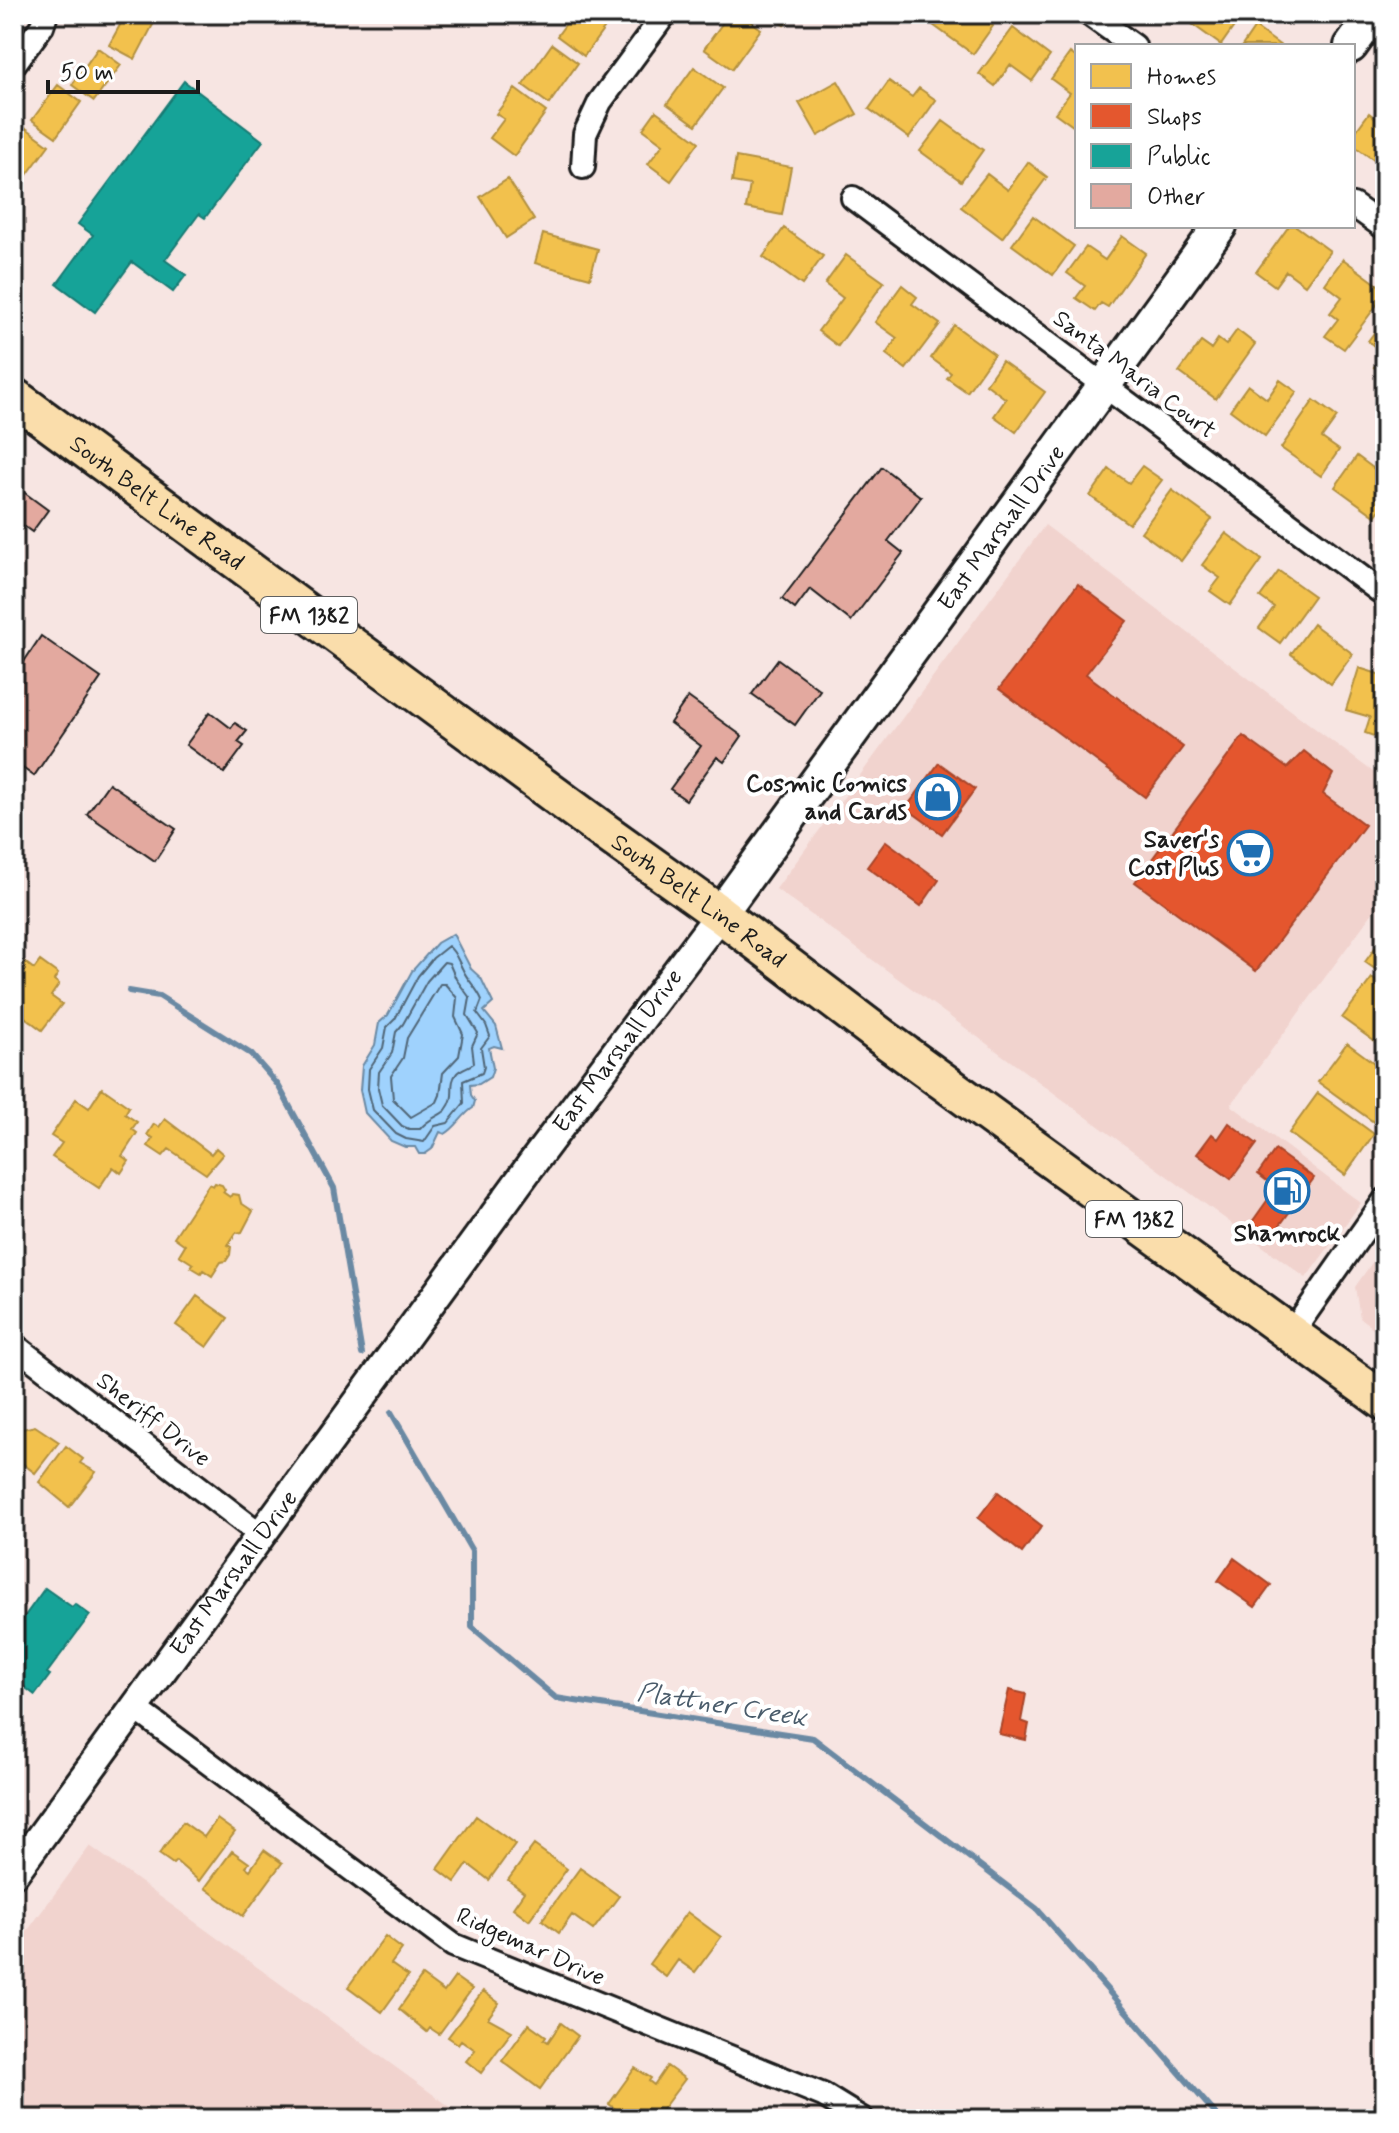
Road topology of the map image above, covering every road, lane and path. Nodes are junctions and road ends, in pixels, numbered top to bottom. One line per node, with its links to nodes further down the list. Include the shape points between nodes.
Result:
1 (46, 14): 7 (street)
2 (665, 14): 8 (street, via 600,102 585,134)
3 (1089, 14): 5 (street)
4 (1374, 14): 6 (main road)
5 (1131, 44)
6 (1352, 44)
7 (14, 64)
8 (583, 167)
9 (853, 198): 13 (street, Santa Maria Court)
10 (1355, 206): 12 (street)
11 (1219, 228): 13 (main road, East Marshall Drive)
12 (1385, 228)
13 (1103, 383): 15 (street, Santa Maria Court); 16 (main road, East Marshall Drive)
14 (14, 397): 16 (main road, South Belt Line Road / FM 1382)
15 (1385, 595)
16 (720, 914): 18 (main road, South Belt Line Road / FM 1382); 21 (street, East Marshall Drive)
17 (1385, 1200): 18 (street)
18 (1291, 1334): 20 (main road, South Belt Line Road / FM 1382)
19 (14, 1345): 21 (street, Sheriff Drive)
20 (1385, 1402)
21 (261, 1535): 22 (street, East Marshall Drive)
22 (135, 1708): 23 (street, East Marshall Drive); 24 (street, Ridgemar Drive, via 453,1945 823,2095)
23 (14, 1873)
24 (862, 2119)

